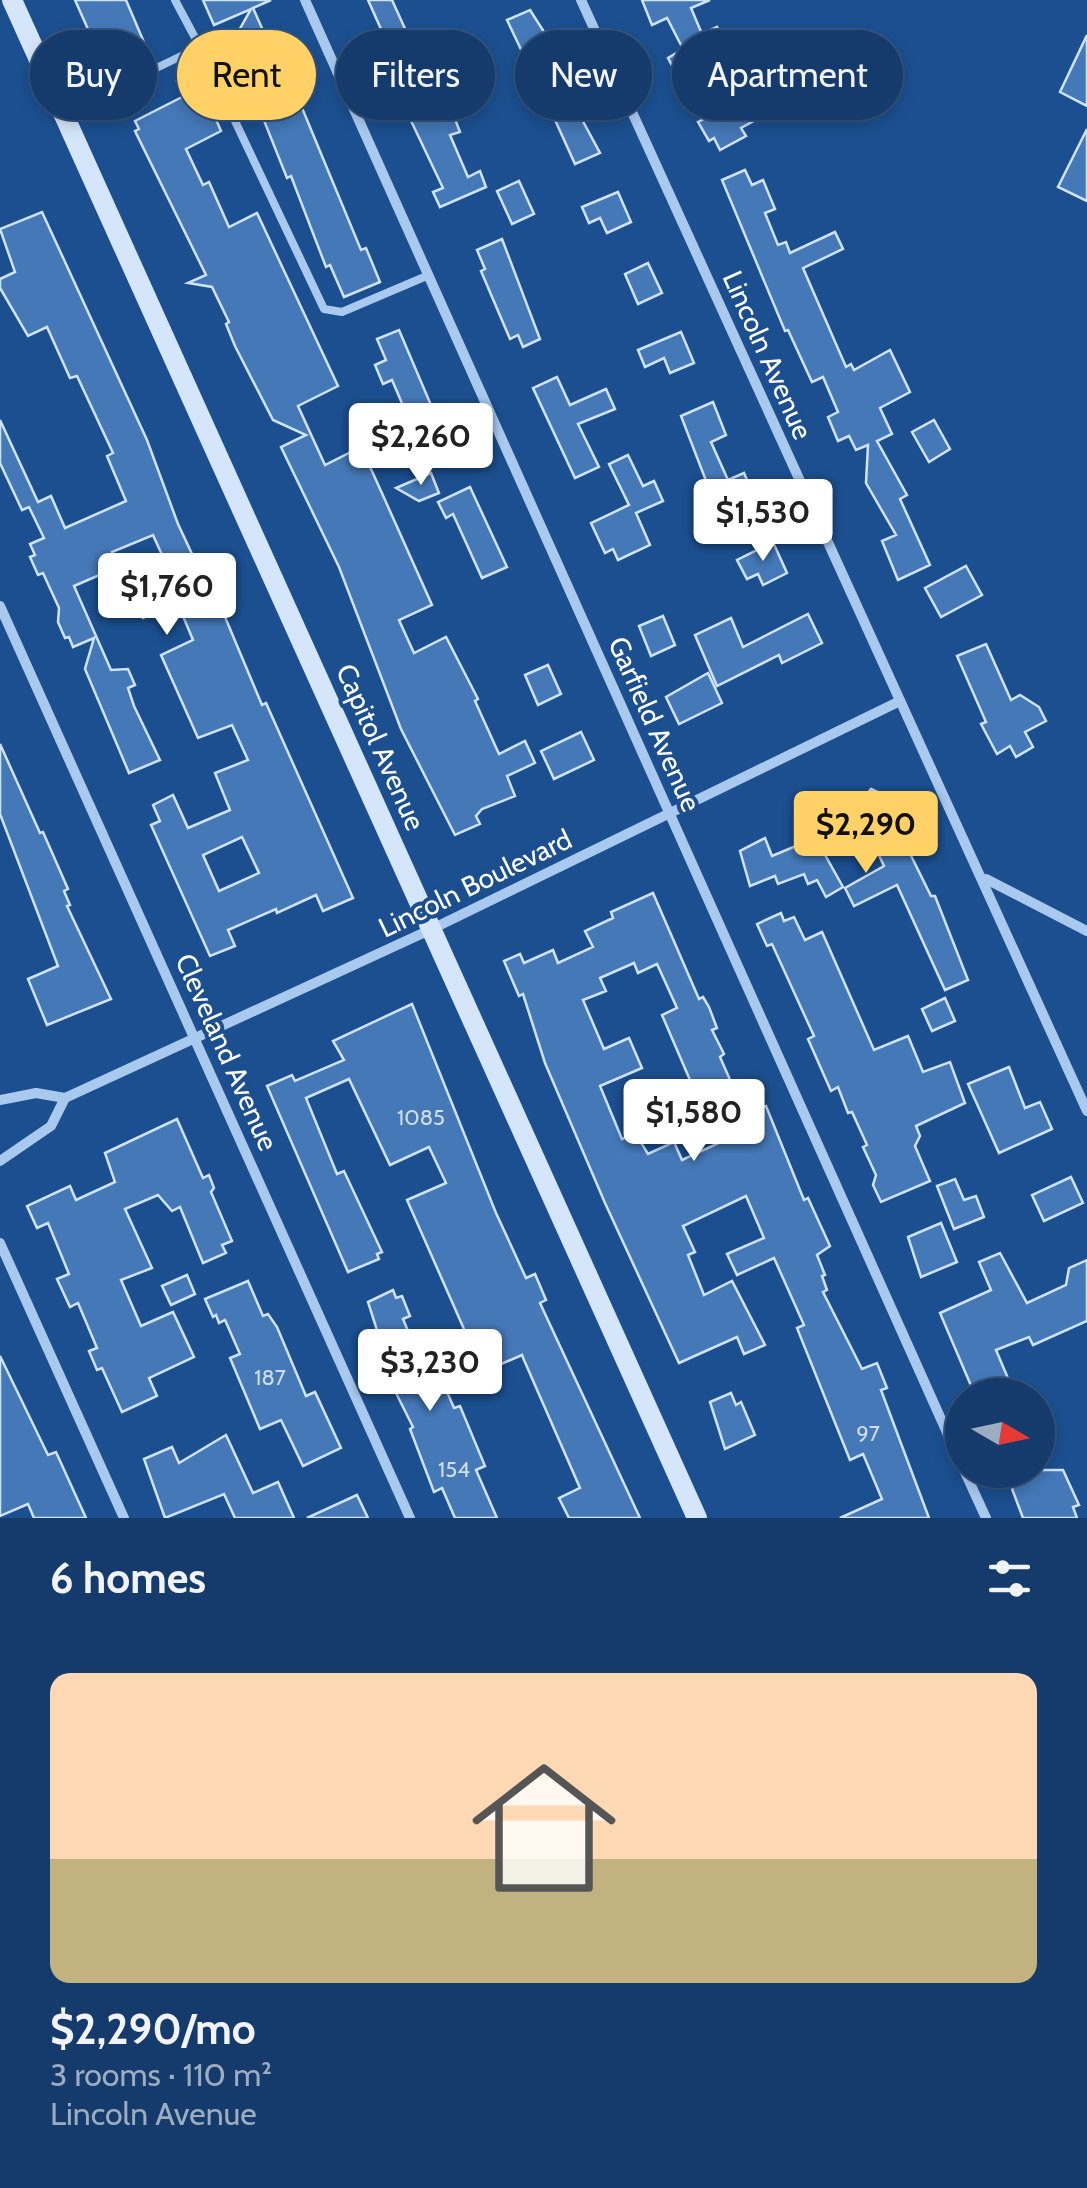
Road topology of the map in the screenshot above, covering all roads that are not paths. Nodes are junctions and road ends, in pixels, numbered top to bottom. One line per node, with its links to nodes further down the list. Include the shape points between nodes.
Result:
1 (12, 0): 6 (main road, Capitol Avenue)
2 (175, 0): 5 (lane)
3 (305, 0): 9 (street, Garfield Avenue)
4 (582, 0): 11 (street, Lincoln Avenue)
5 (191, 30)
6 (30, 40)
7 (66, 120): 14 (main road, Capitol Avenue)
8 (235, 120): 9 (lane, via 324,309 342,312)
9 (429, 275): 12 (street, Garfield Avenue)
10 (0, 606): 16 (street, Cleveland Avenue)
11 (900, 701): 12 (street, Lincoln Boulevard); 13 (street, Lincoln Avenue)
12 (671, 813): 14 (street, Lincoln Boulevard); 22 (street, Garfield Avenue)
13 (984, 878): 15 (street); 19 (street, Lincoln Avenue)
14 (434, 928): 16 (street, Lincoln Boulevard); 26 (main road, Capitol Avenue)
15 (1087, 931)
16 (197, 1038): 17 (street, Lincoln Boulevard); 25 (street, Cleveland Avenue)
17 (65, 1098): 18 (street, Lincoln Boulevard, via 36,1093); 20 (street, Lincoln Boulevard, via 51,1126)
18 (0, 1100)
19 (1087, 1111)
20 (0, 1161)
21 (0, 1242): 24 (street)
22 (945, 1428)
23 (972, 1488): 27 (street, Garfield Avenue)
24 (124, 1518)
25 (410, 1518)
26 (697, 1518)
27 (986, 1518)

